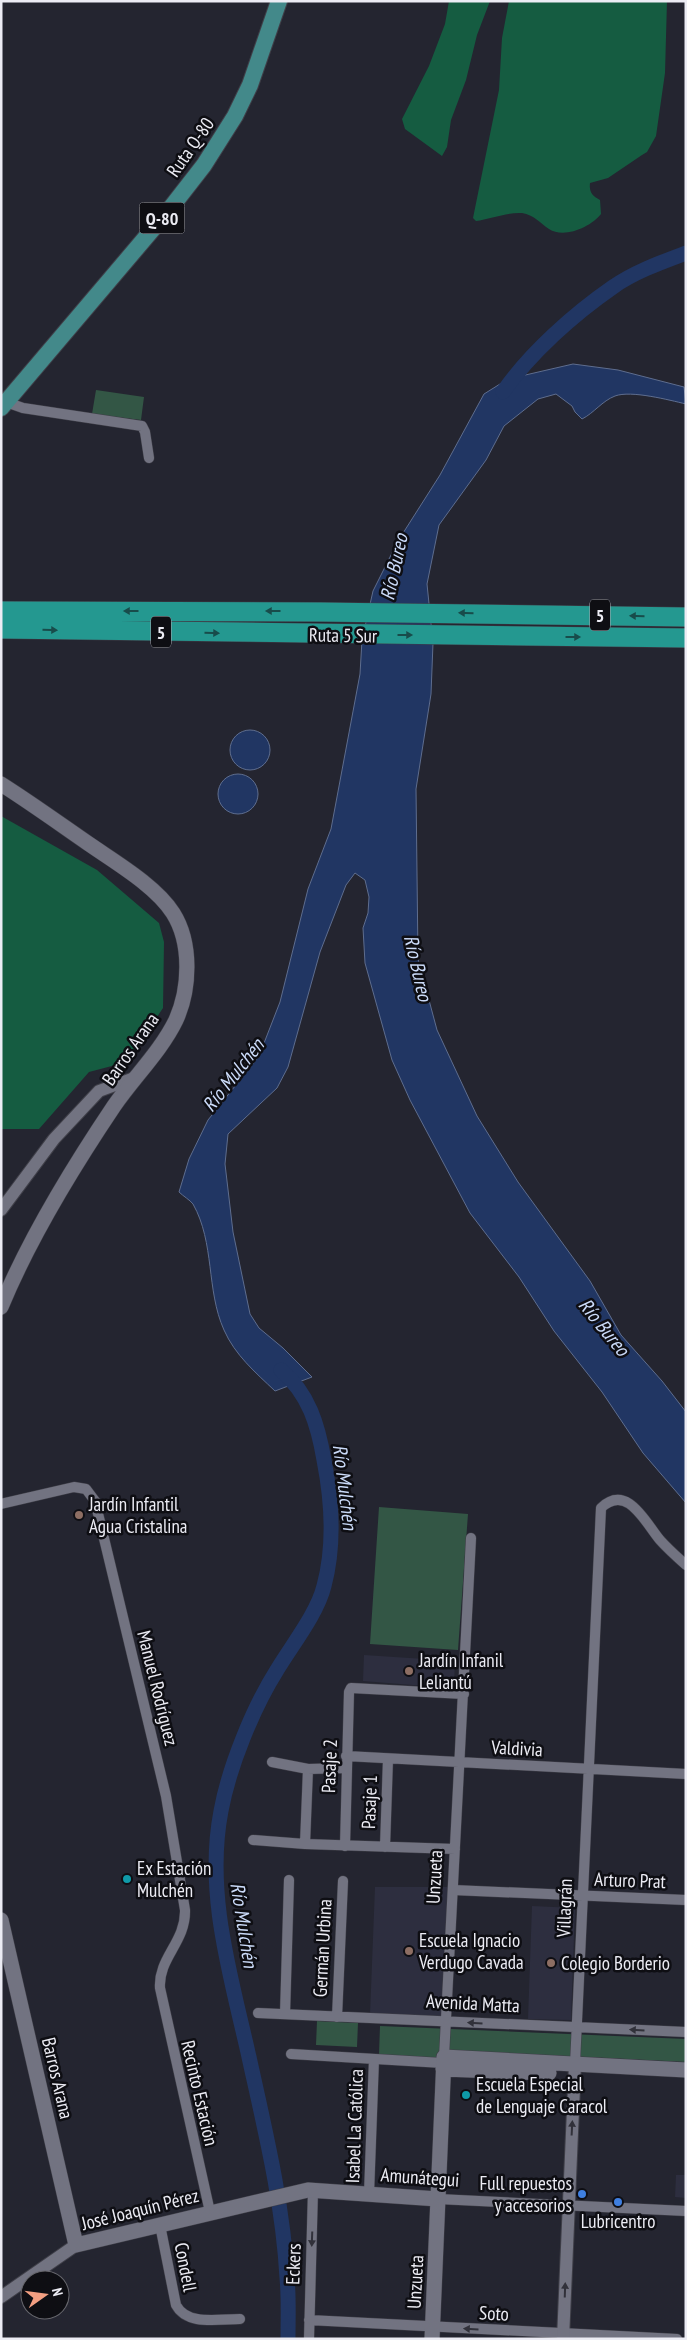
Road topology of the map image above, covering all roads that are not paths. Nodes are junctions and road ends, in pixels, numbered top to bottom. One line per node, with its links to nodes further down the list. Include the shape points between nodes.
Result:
1 (279, 1): 2 (main road, Ruta Q-80 / Q-80, via 250,85 204,165)
2 (4, 405): 3 (street, via 142,426 146,432)
3 (148, 458)
4 (1, 611): 5 (highway, Ruta 5 Sur / 5, one-way to 4)
5 (686, 617)
6 (1, 629): 7 (highway, Ruta 5 Sur / 5, one-way to 7)
7 (686, 638)
8 (1, 784): 9 (main road, Barros Arana, via 126,870 167,906 176,919 186,957 186,982 180,1008 169,1032)
9 (134, 1078): 10 (street, via 99,1091 54,1139); 11 (main road, Barros Arana, via 76,1165)
10 (1, 1210)
11 (1, 1307)
12 (1, 1504): 35 (street, Manuel Rodríguez, via 74,1486 86,1489 94,1501 166,1796 185,1910 186,1924)
13 (471, 1538): 15 (street, Unzueta)
14 (686, 1565): 22 (street, Villagrán, via 628,1503 613,1500 601,1508)
15 (464, 1694): 16 (street, Pasaje 2, via 351,1688); 19 (street, Unzueta)
16 (346, 1756): 17 (street, Valdivia); 21 (street, Pasaje 2)
17 (388, 1758): 19 (street, Valdivia); 27 (street, Pasaje 1)
18 (272, 1762): 20 (street)
19 (460, 1762): 22 (street, Valdivia); 28 (street, Unzueta)
20 (308, 1768): 21 (street); 25 (street)
21 (346, 1768): 26 (street, Pasaje 2)
22 (589, 1769): 23 (street, Valdivia); 32 (street, Villagrán)
23 (686, 1774)
24 (253, 1840): 25 (street)
25 (304, 1844): 26 (street)
26 (345, 1846): 27 (street)
27 (385, 1847): 28 (street)
28 (456, 1850): 31 (street, Unzueta)
29 (288, 1880): 37 (street)
30 (342, 1881): 38 (street, Germán Urbina)
31 (453, 1890): 32 (street, Arturo Prat); 39 (street, Unzueta)
32 (583, 1895): 33 (street, Arturo Prat); 40 (street, Villagrán)
33 (686, 1900)
34 (1, 1920): 55 (main road, Barros Arana)
35 (159, 1980): 53 (street, Recinto Estación, via 174,2060)
36 (258, 2013): 37 (street, Avenida Matta)
37 (284, 2014): 38 (street, Avenida Matta)
38 (337, 2017): 39 (street, Avenida Matta)
39 (446, 2022): 40 (street, Avenida Matta, one-way to 39); 44 (street, Unzueta)
40 (578, 2027): 41 (street, Avenida Matta, one-way to 40); 45 (street, Villagrán)
41 (686, 2032)
42 (292, 2054): 43 (street)
43 (374, 2059): 44 (street); 49 (street, Isabel La Católica)
44 (444, 2063): 45 (main road); 50 (main road, Unzueta)
45 (575, 2069): 46 (main road); 47 (main road); 51 (street, Villagrán, one-way to 45)
46 (686, 2070)
47 (686, 2079)
48 (308, 2190): 49 (main road, Amunátegui); 53 (main road, José Joaquín Pérez); 58 (street, Eckers, one-way to 58)
49 (369, 2194): 50 (main road, Amunátegui)
50 (438, 2199): 51 (street, Amunátegui); 59 (main road, Unzueta)
51 (568, 2205): 52 (street, Amunátegui); 60 (street, Villagrán, one-way to 51)
52 (686, 2211)
53 (210, 2212): 54 (main road, José Joaquín Pérez)
54 (160, 2225): 55 (main road, José Joaquín Pérez); 57 (street, Condell, via 180,2313 190,2319)
55 (76, 2245): 56 (street, José Joaquín Pérez)
56 (1, 2297)
57 (240, 2319)
58 (309, 2320): 59 (street, Soto); 61 (street, Eckers)
59 (432, 2333): 60 (street, Soto, one-way to 59)
60 (563, 2336): 62 (street, Soto)
61 (309, 2339)
62 (677, 2339)

